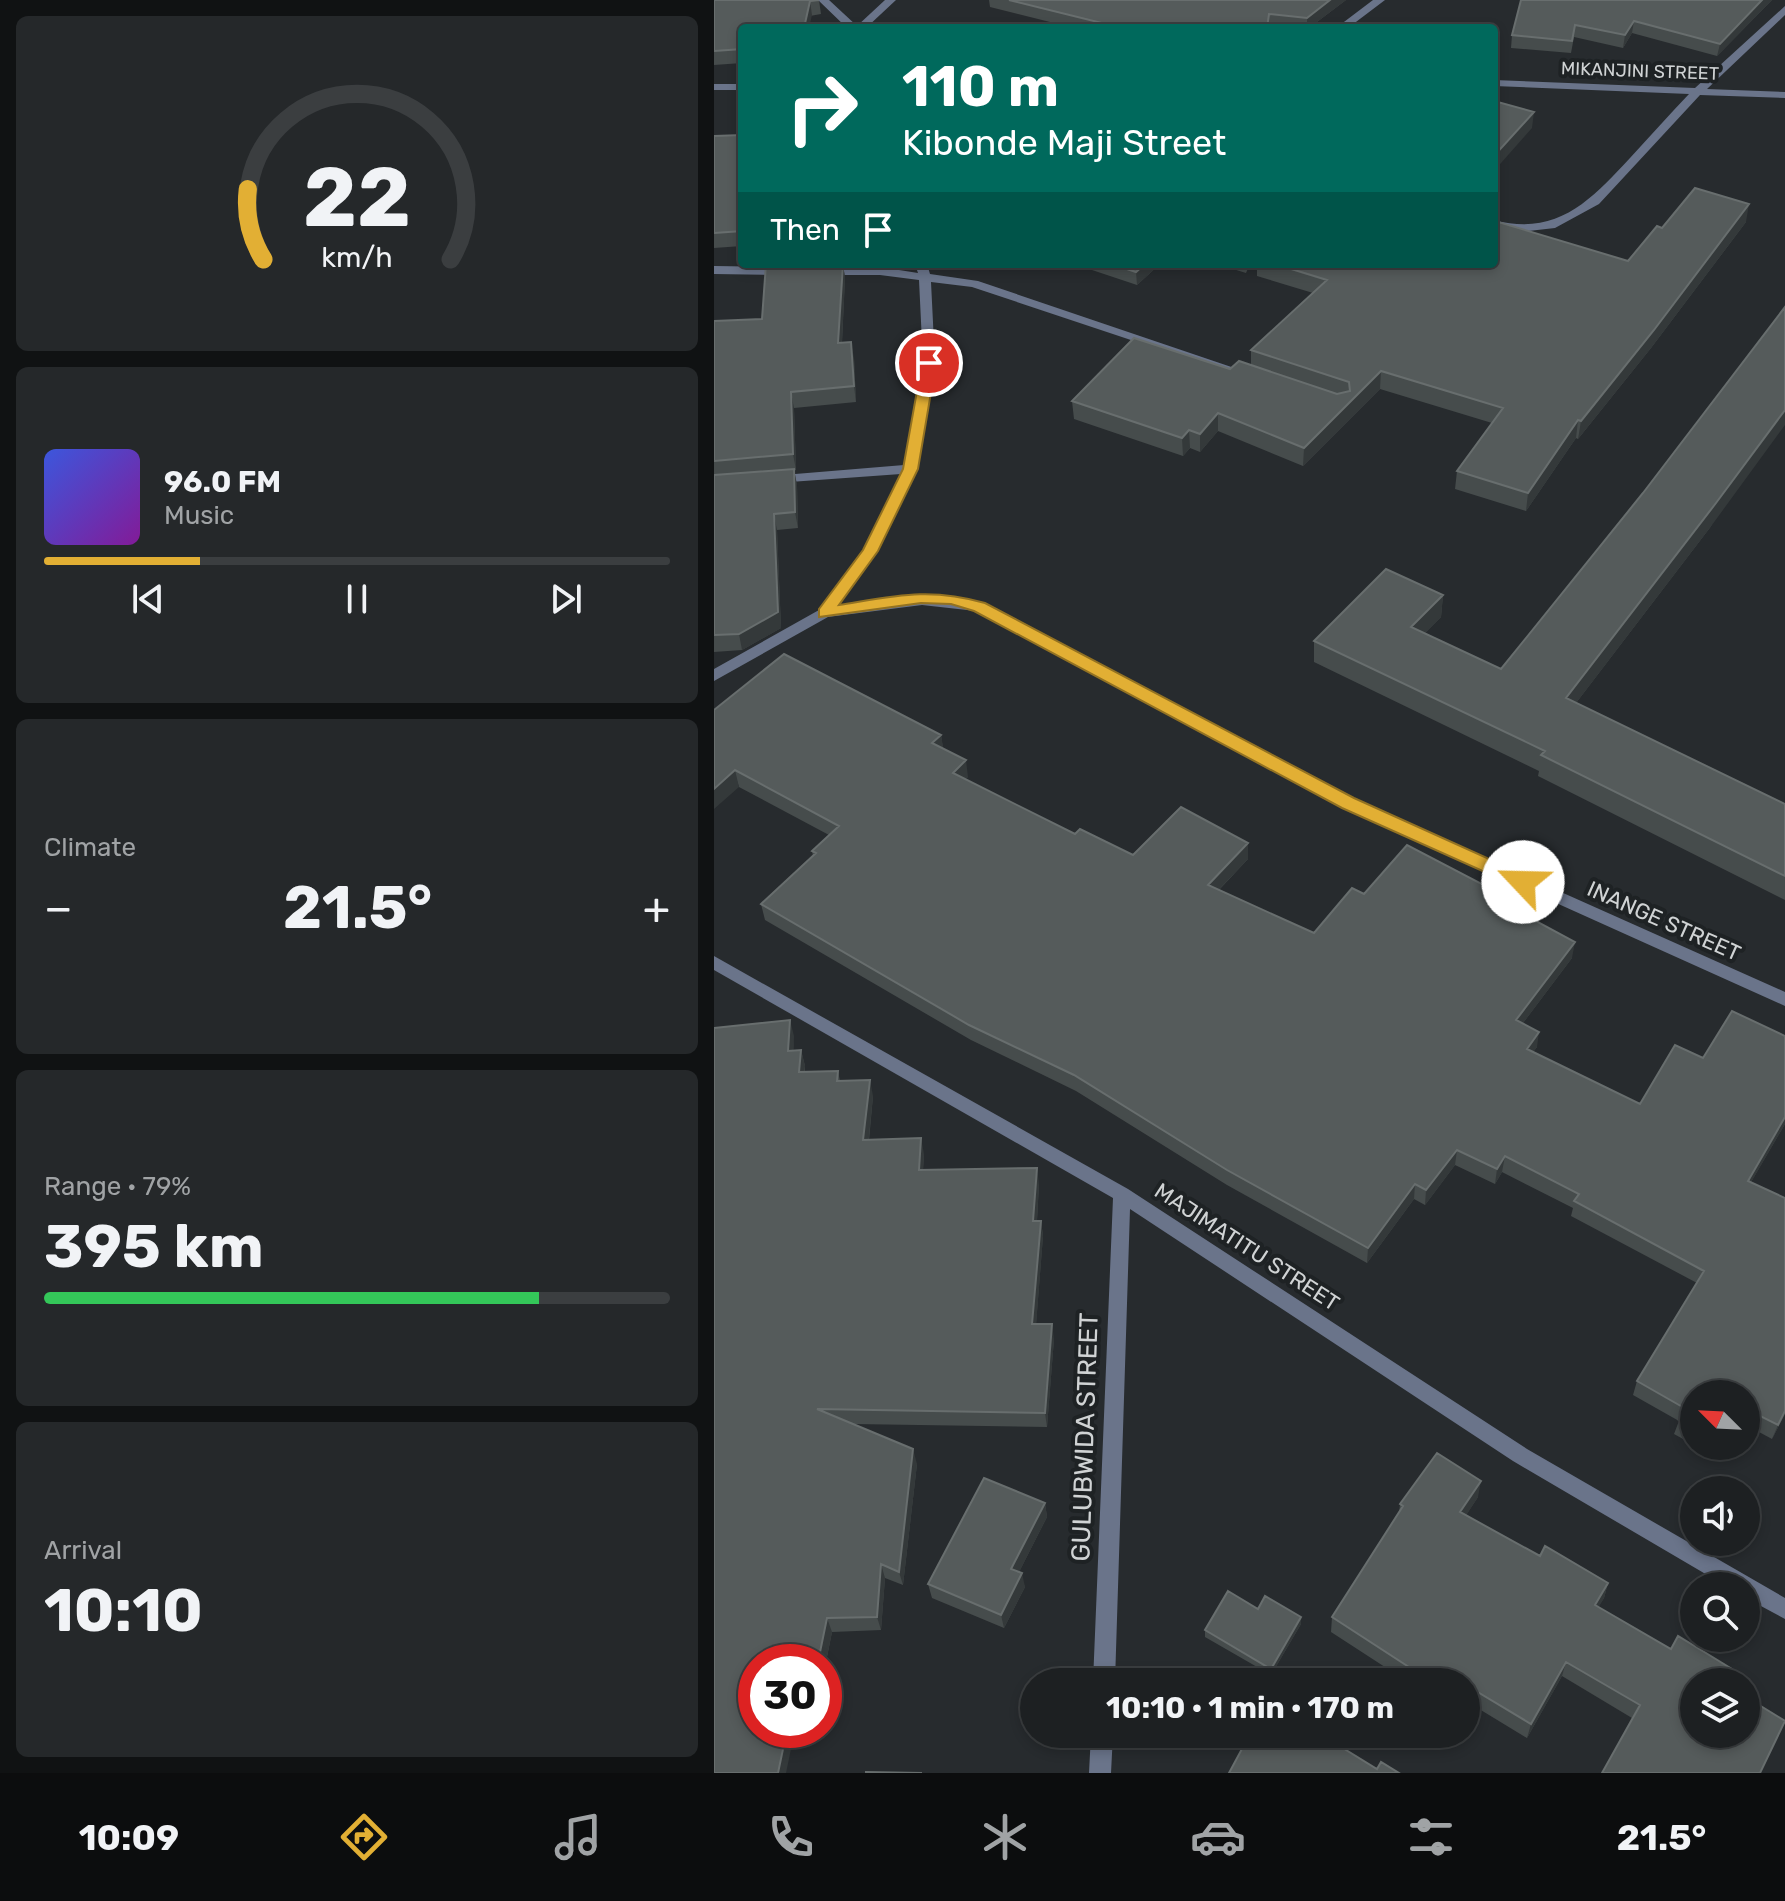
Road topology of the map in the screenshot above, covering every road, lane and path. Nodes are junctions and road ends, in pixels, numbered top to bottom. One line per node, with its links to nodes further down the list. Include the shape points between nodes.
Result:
1 (823, 0): 5 (street)
2 (891, 0): 6 (street)
3 (1380, 0): 7 (street)
4 (1785, 9): 11 (street)
5 (849, 24)
6 (864, 24)
7 (1347, 24)
8 (1498, 83): 11 (street, MIKANJINI STREET)
9 (714, 87): 10 (street)
10 (738, 87)
11 (1698, 91): 12 (street, MIKANJINI STREET); 13 (street, via 1595,202 1555,224 1511,229)
12 (1785, 95)
13 (1498, 225)
14 (714, 270): 15 (street)
15 (923, 270): 16 (street); 17 (street, via 929,363)
16 (1268, 381)
17 (910, 469): 18 (street); 19 (street, via 870,551)
18 (759, 481)
19 (824, 613): 20 (street); 22 (street, INANGE STREET, via 921,598 980,607 1348,803)
20 (714, 676)
21 (714, 962): 23 (street, MAJIMATITU STREET)
22 (1785, 999)
23 (1122, 1194): 24 (street, MAJIMATITU STREET, via 1520,1455); 27 (street, GULUBWIDA STREET)
24 (1722, 1572)
25 (1760, 1594): 26 (street, MAJIMATITU STREET)
26 (1785, 1609)
27 (1105, 1668)
28 (1101, 1748): 29 (street)
29 (1100, 1773)

